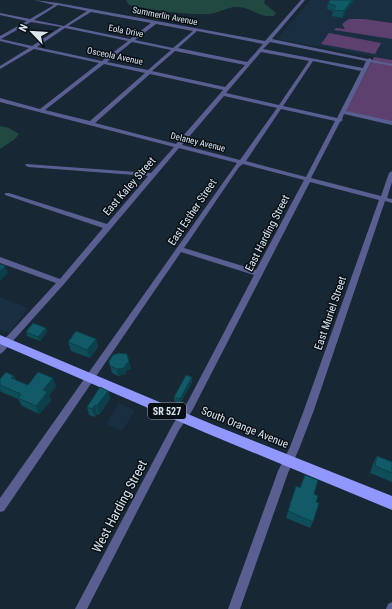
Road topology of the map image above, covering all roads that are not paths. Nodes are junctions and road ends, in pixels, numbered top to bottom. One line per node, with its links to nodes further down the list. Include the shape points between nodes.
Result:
1 (36, 0): 3 (street, Summerlin Avenue)
2 (303, 0): 12 (street, East Kaley Street)
3 (58, 4): 4 (street, Summerlin Avenue); 6 (street)
4 (91, 10): 7 (street, Summerlin Avenue); 8 (street)
5 (0, 14): 6 (street, Eola Drive)
6 (30, 20): 8 (street, Eola Drive); 10 (street)
7 (155, 22): 9 (street, Summerlin Avenue); 11 (street)
8 (65, 27): 11 (street, Eola Drive); 13 (street)
9 (196, 30): 12 (street, Summerlin Avenue); 14 (street)
10 (0, 39): 13 (street, Osceola Avenue)
11 (132, 40): 14 (street, Eola Drive); 18 (street)
12 (267, 41): 15 (street, East Kaley Street); 16 (street, Summerlin Avenue)
13 (33, 47): 18 (street, Osceola Avenue); 21 (street)
14 (174, 49): 19 (street, Eola Drive); 23 (street)
15 (260, 50): 17 (street); 19 (street, East Kaley Street)
16 (370, 59): 20 (street, Summerlin Avenue); 22 (street, East Harding Street)
17 (312, 60): 22 (street); 27 (street, East Esther Street)
18 (103, 62): 23 (street, Osceola Avenue); 28 (street)
19 (248, 64): 24 (street, East Kaley Street)
20 (392, 64)
21 (0, 68)
22 (366, 70): 29 (street, East Harding Street)
23 (149, 72): 24 (street, Osceola Avenue); 32 (street)
24 (227, 89): 25 (street, East Kaley Street)
25 (222, 94): 27 (street); 33 (street, East Kaley Street)
26 (0, 100): 28 (street, Delaney Avenue)
27 (280, 107): 30 (street); 34 (street, East Esther Street)
28 (40, 111): 32 (street, Delaney Avenue)
29 (344, 112): 30 (street, East Harding Street); 31 (street)
30 (340, 120): 38 (street, East Harding Street)
31 (392, 123)
32 (90, 124): 33 (street, Delaney Avenue)
33 (177, 146): 34 (street, Delaney Avenue); 37 (street, East Kaley Street)
34 (241, 162): 38 (street, Delaney Avenue); 42 (street, East Esther Street)
35 (28, 165): 37 (street)
36 (392, 174): 40 (street, East Muriel Street)
37 (153, 175): 41 (street, East Kaley Street)
38 (308, 179): 40 (street, Delaney Avenue); 44 (street, East Harding Street)
39 (7, 194): 41 (street)
40 (388, 200): 49 (street, East Muriel Street)
41 (108, 227): 45 (street, East Kaley Street)
42 (180, 249): 44 (street); 47 (street, East Esther Street)
43 (0, 260): 45 (street)
44 (258, 274): 48 (street, East Harding Street)
45 (60, 282): 46 (street, East Kaley Street)
46 (2, 344): 47 (main road, South Orange Avenue / SR 527)
47 (91, 377): 48 (main road, South Orange Avenue / SR 527); 51 (street, East Esther Street)
48 (182, 417): 49 (main road, South Orange Avenue / SR 527); 52 (street, West Harding Street)
49 (289, 459): 50 (main road, South Orange Avenue / SR 527); 53 (street, East Muriel Street)
50 (392, 502)
51 (0, 507)
52 (81, 609)
53 (234, 609)

